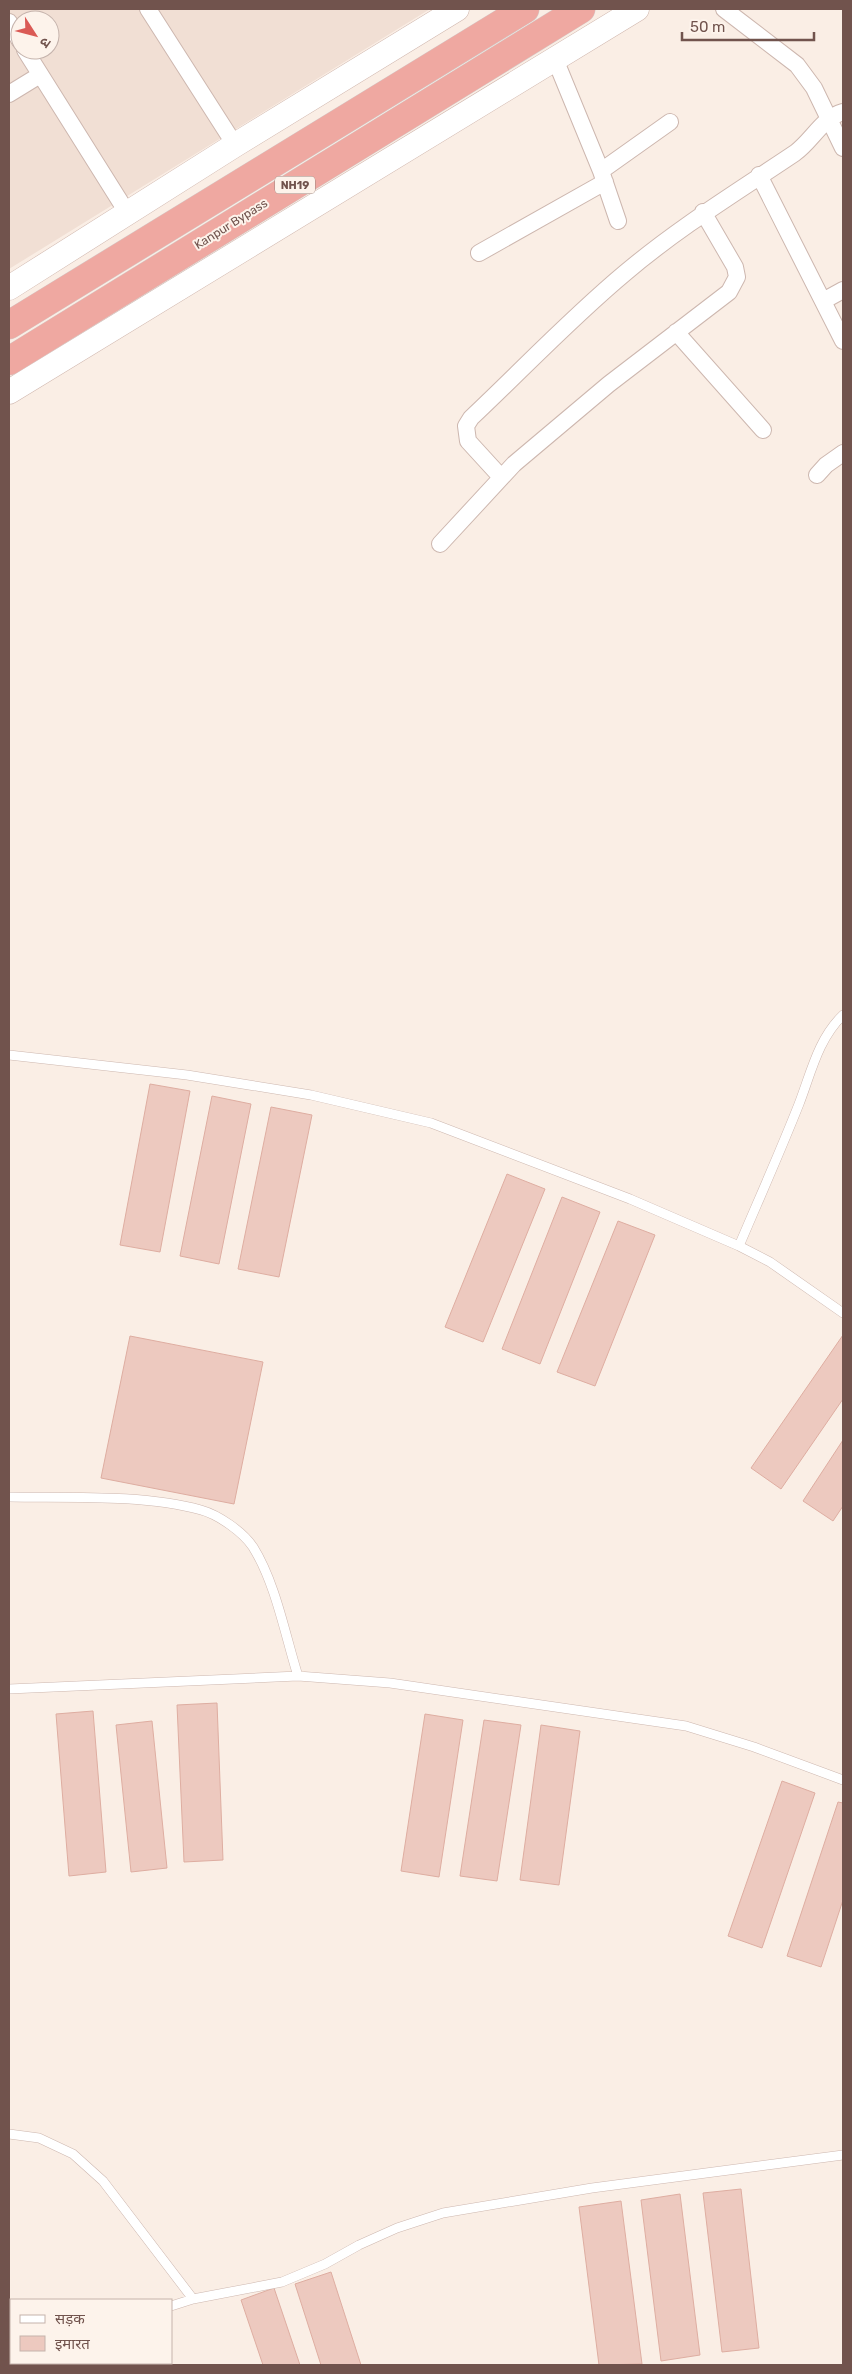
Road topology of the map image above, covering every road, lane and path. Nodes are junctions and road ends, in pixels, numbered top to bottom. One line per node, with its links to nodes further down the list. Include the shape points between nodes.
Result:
1 (148, 9): 13 (street)
2 (457, 9): 13 (main road)
3 (525, 9): 24 (highway, NH19)
4 (581, 9): 27 (highway, Kanpur Bypass / NH19)
5 (637, 9): 7 (main road)
6 (724, 9): 11 (street, via 797,65)
7 (555, 59): 16 (street); 28 (main road)
8 (32, 60): 9 (street)
9 (40, 74): 10 (street); 18 (street)
10 (9, 94)
11 (836, 115): 14 (street); 15 (street, via 804,146)
12 (670, 122): 16 (street)
13 (235, 145): 18 (main road)
14 (843, 148)
15 (759, 175): 17 (street); 23 (street)
16 (603, 177): 19 (street); 20 (street)
17 (703, 212): 25 (street, via 735,267 737,277 729,292); 32 (street, via 603,291 471,418 466,426 468,440)
18 (128, 214): 21 (main road)
19 (618, 221)
20 (479, 253)
21 (9, 288)
22 (843, 290): 23 (street)
23 (823, 301): 26 (street)
24 (9, 325)
25 (676, 332): 29 (street); 32 (street)
26 (843, 341)
27 (9, 362)
28 (9, 392)
29 (763, 430)
30 (843, 453): 31 (street)
31 (817, 474)
32 (500, 476): 33 (street)
33 (440, 544)
34 (843, 1015): 36 (lane, via 818,1050)
35 (9, 1055): 36 (lane, via 196,1077 311,1096 431,1123 630,1199)
36 (739, 1246): 37 (lane, via 770,1262)
37 (843, 1312)
38 (9, 1497): 39 (lane, via 124,1499 174,1505 203,1510 233,1527 252,1545 266,1570)
39 (298, 1676): 40 (lane); 41 (lane, via 390,1683 686,1726)
40 (9, 1689)
41 (843, 1780)
42 (9, 2134): 44 (lane, via 39,2138 79,2159 103,2182)
43 (843, 2155): 44 (lane, via 592,2188 443,2213 397,2228 282,2282)
44 (193, 2299): 45 (lane)
45 (172, 2306)

